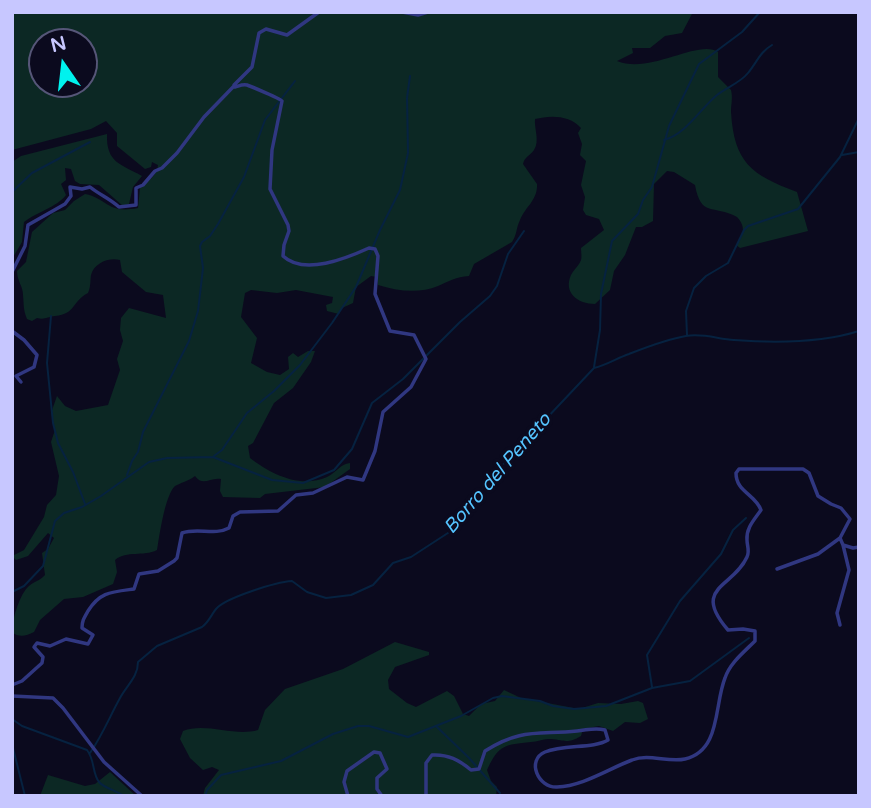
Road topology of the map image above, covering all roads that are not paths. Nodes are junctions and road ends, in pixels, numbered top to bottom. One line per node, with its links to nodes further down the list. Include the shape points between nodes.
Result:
1 (319, 12): 4 (street, via 287,35 266,29 259,33 252,66)
2 (402, 12): 3 (street)
3 (428, 12)
4 (234, 86): 5 (street, via 177,153 136,188 136,205 118,207 90,187 70,187 65,204 28,225 25,247); 13 (street, via 248,86 282,100 270,189 288,225 283,256 299,265 330,263 375,249 375,294 390,331 414,335 426,359 411,387 383,412 363,480 347,477 313,493 296,495 278,511 240,512 222,532 182,533 177,558 167,568 139,574 134,589 96,598 82,623 93,635 88,643 66,639 50,646 37,643 34,647 43,657 42,663)
5 (12, 272)
6 (12, 331): 7 (street, via 37,355 34,367 16,376)
7 (21, 382)
8 (841, 538): 9 (street); 11 (street, via 818,554); 18 (street, via 850,519 841,508 818,496 809,473 803,469 739,469 739,488 755,499 761,510 748,528 746,559 713,599 715,612 728,630 755,631 755,641 725,677 706,747 685,759 633,759 556,788 538,778 537,759 544,752 601,744 608,740 605,730 519,734 485,751 478,769 471,770 443,754 432,755 426,762)
9 (843, 545): 10 (street); 12 (street, via 849,570 837,613)
10 (859, 547)
11 (777, 569)
12 (840, 625)
13 (12, 685)
14 (12, 696): 15 (street, via 52,698 104,762)
15 (142, 796)
16 (348, 796): 17 (street, via 346,771 374,752 380,753 387,769 377,778)
17 (382, 796)
18 (426, 796)

